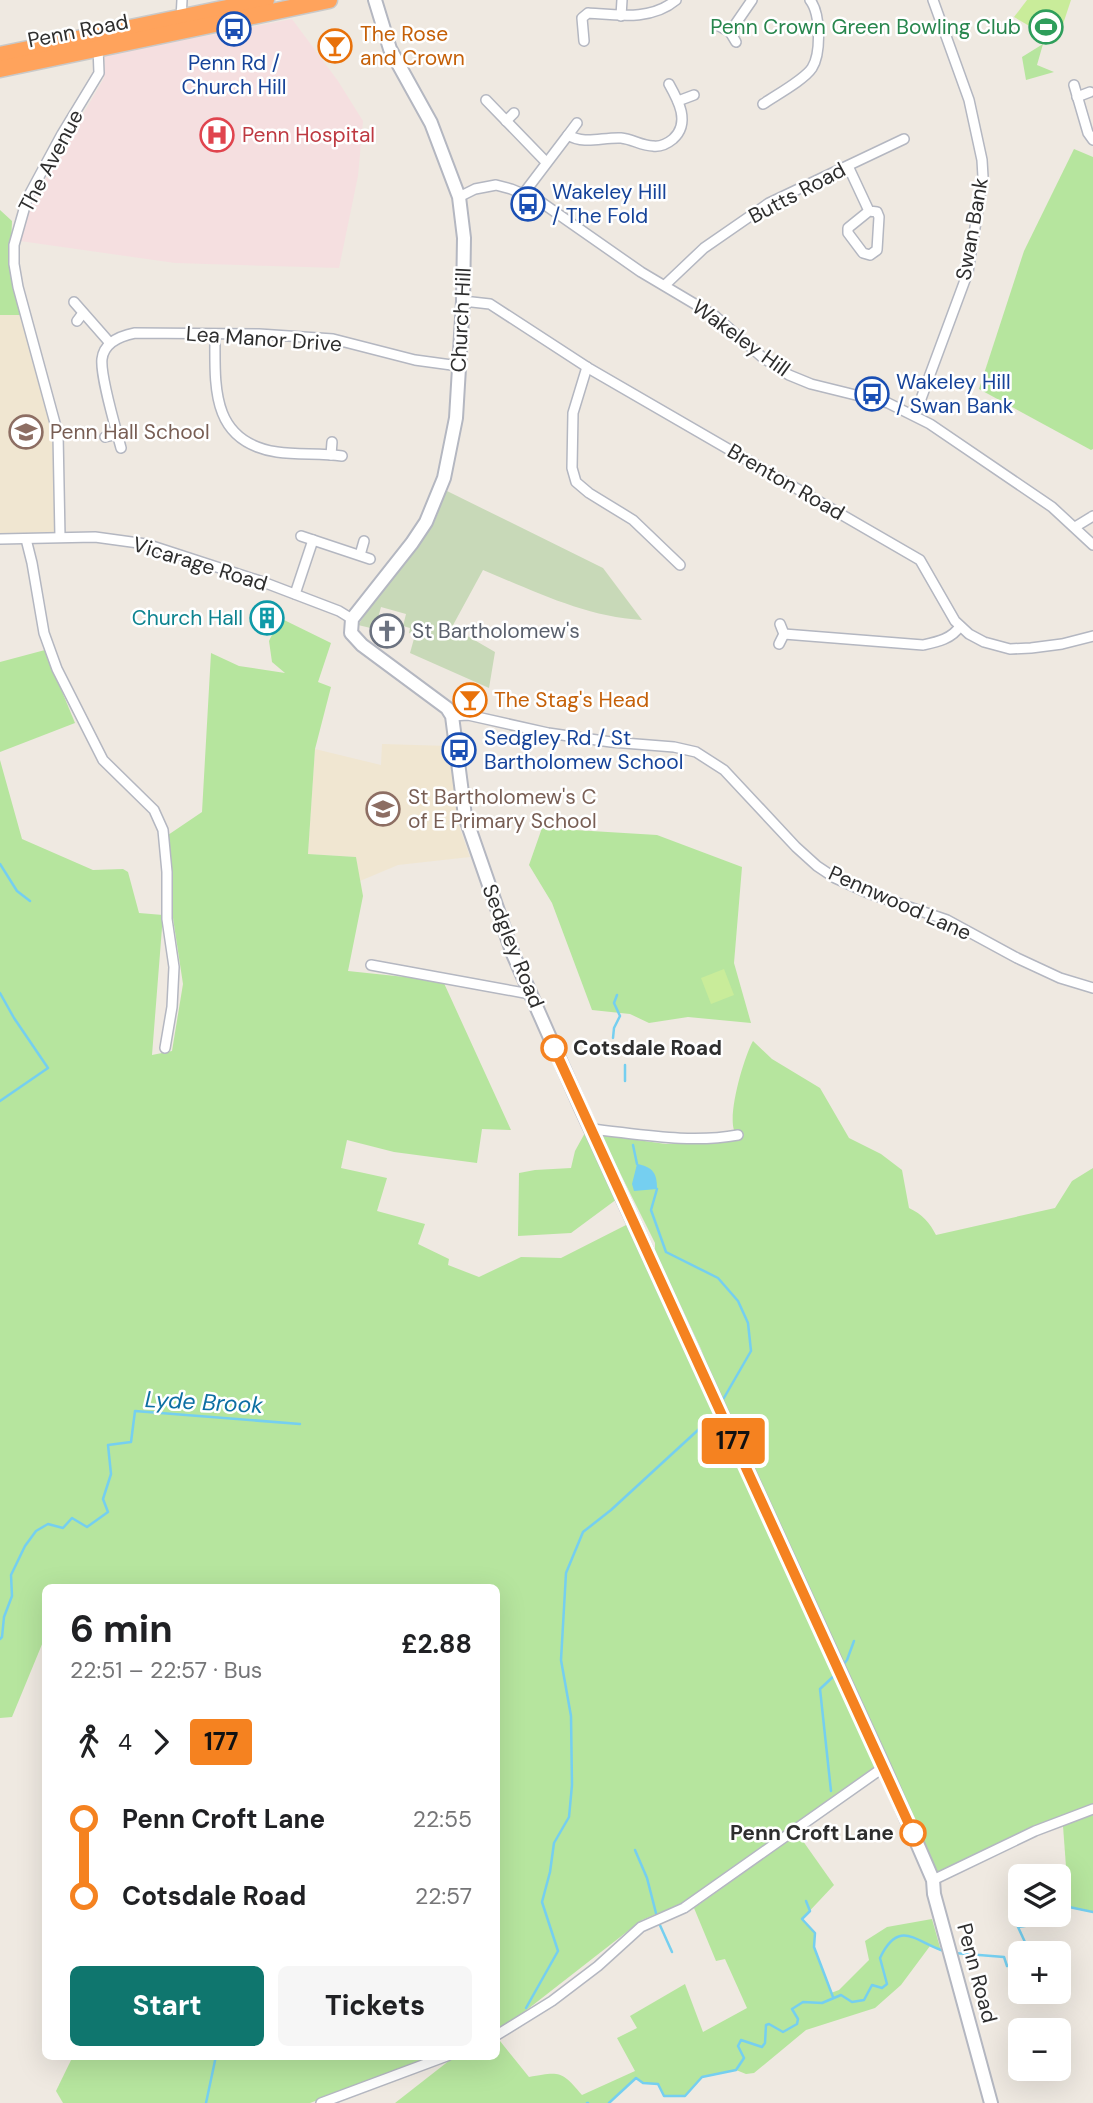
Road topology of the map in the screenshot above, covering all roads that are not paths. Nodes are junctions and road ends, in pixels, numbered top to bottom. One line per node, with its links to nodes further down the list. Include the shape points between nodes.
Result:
1 (182, 0): 11 (street)
2 (266, 0): 11 (highway, Penn Road)
3 (329, 0): 11 (highway, Penn Road)
4 (375, 0): 36 (street, Church Hill, via 390,49 431,123)
5 (622, 0): 10 (street)
6 (676, 0): 10 (street, via 653,12)
7 (752, 0): 13 (street)
8 (810, 0): 26 (street, via 819,17 813,65)
9 (933, 0): 47 (street, Swan Bank, via 970,100 983,177 968,272)
10 (621, 16): 14 (street, via 584,15)
11 (182, 24): 15 (highway, Penn Road)
12 (719, 26): 13 (street)
13 (730, 32): 16 (street)
14 (584, 41)
15 (97, 42): 17 (highway, Penn Road); 18 (highway, Penn Road); 55 (street, The Avenue, via 99,74 27,199 13,245 18,287 58,434)
16 (736, 42)
17 (0, 55)
18 (0, 69)
19 (669, 84): 25 (street)
20 (1074, 85): 23 (street)
21 (1090, 92): 23 (street)
22 (694, 94): 25 (street)
23 (1077, 97): 32 (street)
24 (486, 100): 28 (street)
25 (678, 101): 30 (street, via 681,129 665,145 625,139 578,141)
26 (763, 104)
27 (514, 113): 28 (street)
28 (506, 121): 33 (street)
29 (577, 123): 30 (street)
30 (568, 135): 33 (street)
31 (904, 139): 34 (street, Butts Road)
32 (1093, 140)
33 (546, 162): 35 (street)
34 (848, 166): 37 (street); 38 (street, Butts Road, via 769,203 704,248)
35 (524, 193): 36 (street, Wakeley Hill, via 496,185); 38 (street, Wakeley Hill)
36 (459, 197): 39 (street, Church Hill)
37 (869, 211): 37 (street, via 877,212 880,222 877,250 870,255 863,253 848,233)
38 (665, 285): 47 (street, Wakeley Hill, via 715,316 789,375)
39 (463, 301): 45 (street, Church Hill); 46 (street, Brenton Road, via 490,304)
40 (74, 302): 41 (street)
41 (83, 313): 42 (street); 44 (street)
42 (76, 321)
43 (215, 334): 44 (street, Lea Manor Drive, via 135,333); 45 (street, Lea Manor Drive, via 333,339); 50 (street, via 215,396 226,424 240,437 276,452 337,456)
44 (110, 343): 48 (street, via 102,359)
45 (459, 366): 65 (street, Church Hill, via 451,450 435,501 412,543)
46 (587, 367): 63 (street, via 573,413 576,482 633,520); 67 (street, Brenton Road, via 920,561)
47 (915, 415): 53 (street, Wakeley Hill, via 1036,495)
48 (118, 434): 49 (street); 51 (street)
49 (105, 437)
50 (332, 442)
51 (121, 448)
52 (1093, 516): 53 (street)
53 (1075, 527): 60 (street, Wakeley Hill)
54 (301, 536): 58 (street)
55 (60, 537): 57 (street, Vicarage Road); 64 (street, Vicarage Road, via 146,544)
56 (0, 539): 57 (street, Vicarage Road)
57 (26, 539): 75 (street, via 44,633 57,668 103,760 154,810 163,830 174,967)
58 (313, 540): 61 (street); 64 (street)
59 (364, 541): 61 (street)
60 (1093, 545)
61 (360, 555): 62 (street)
62 (370, 559)
63 (680, 565)
64 (295, 594): 65 (street, Vicarage Road)
65 (351, 624): 71 (street, via 362,645)
66 (780, 624): 68 (street)
67 (960, 626): 68 (street, via 956,633 923,645); 69 (street, Brenton Road, via 984,642 1010,649)
68 (784, 634): 70 (street)
69 (1093, 636)
70 (779, 645)
71 (452, 716): 73 (street, Pennwood Lane, via 696,752 724,770 796,847 835,878 947,920 1017,958); 74 (street, Sedgley Road, via 466,816)
72 (371, 965): 74 (street)
73 (1093, 988)
74 (530, 994): 76 (street, Sedgley Road)
75 (165, 1048)
76 (591, 1129): 77 (street, via 678,1139); 78 (street, Sedgley Road)
77 (738, 1135)
78 (884, 1767): 80 (street, Sedgley Road); 82 (street, via 684,1908 641,1927 552,2001)
79 (1093, 1810): 80 (street, via 1035,1830)
80 (933, 1880): 81 (street, Sedgley Road)
81 (934, 1894): 85 (street, Penn Road)
82 (500, 2033)
83 (436, 2060): 84 (street)
84 (321, 2103)
85 (991, 2103)

